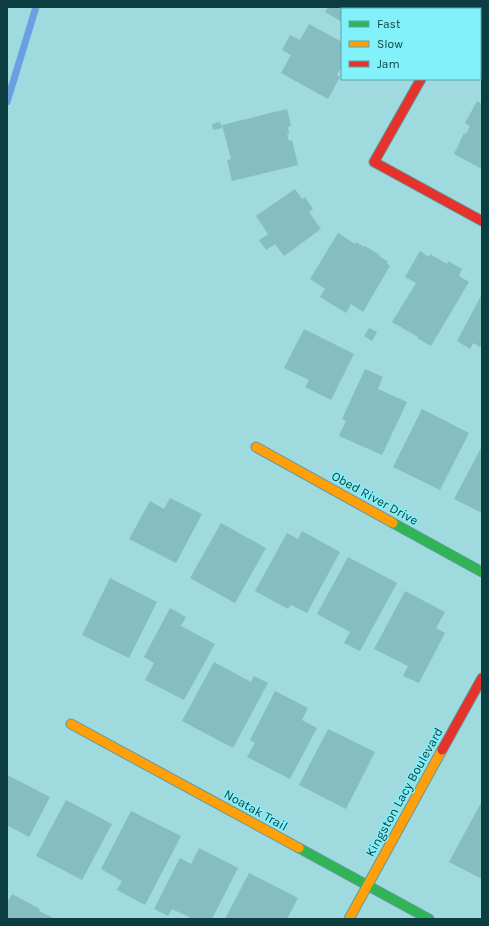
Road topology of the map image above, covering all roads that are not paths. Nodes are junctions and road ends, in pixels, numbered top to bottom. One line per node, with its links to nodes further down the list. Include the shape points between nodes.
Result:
1 (420, 80): 2 (street, via 374,162)
2 (482, 222)
3 (256, 447): 4 (street, Obed River Drive)
4 (482, 572)
5 (482, 678): 7 (street, Kingston Lacy Boulevard)
6 (71, 724): 7 (street, Noatak Trail)
7 (367, 885): 8 (street, Kingston Lacy Boulevard); 9 (street, Noatak Trail)
8 (349, 919)
9 (429, 919)

